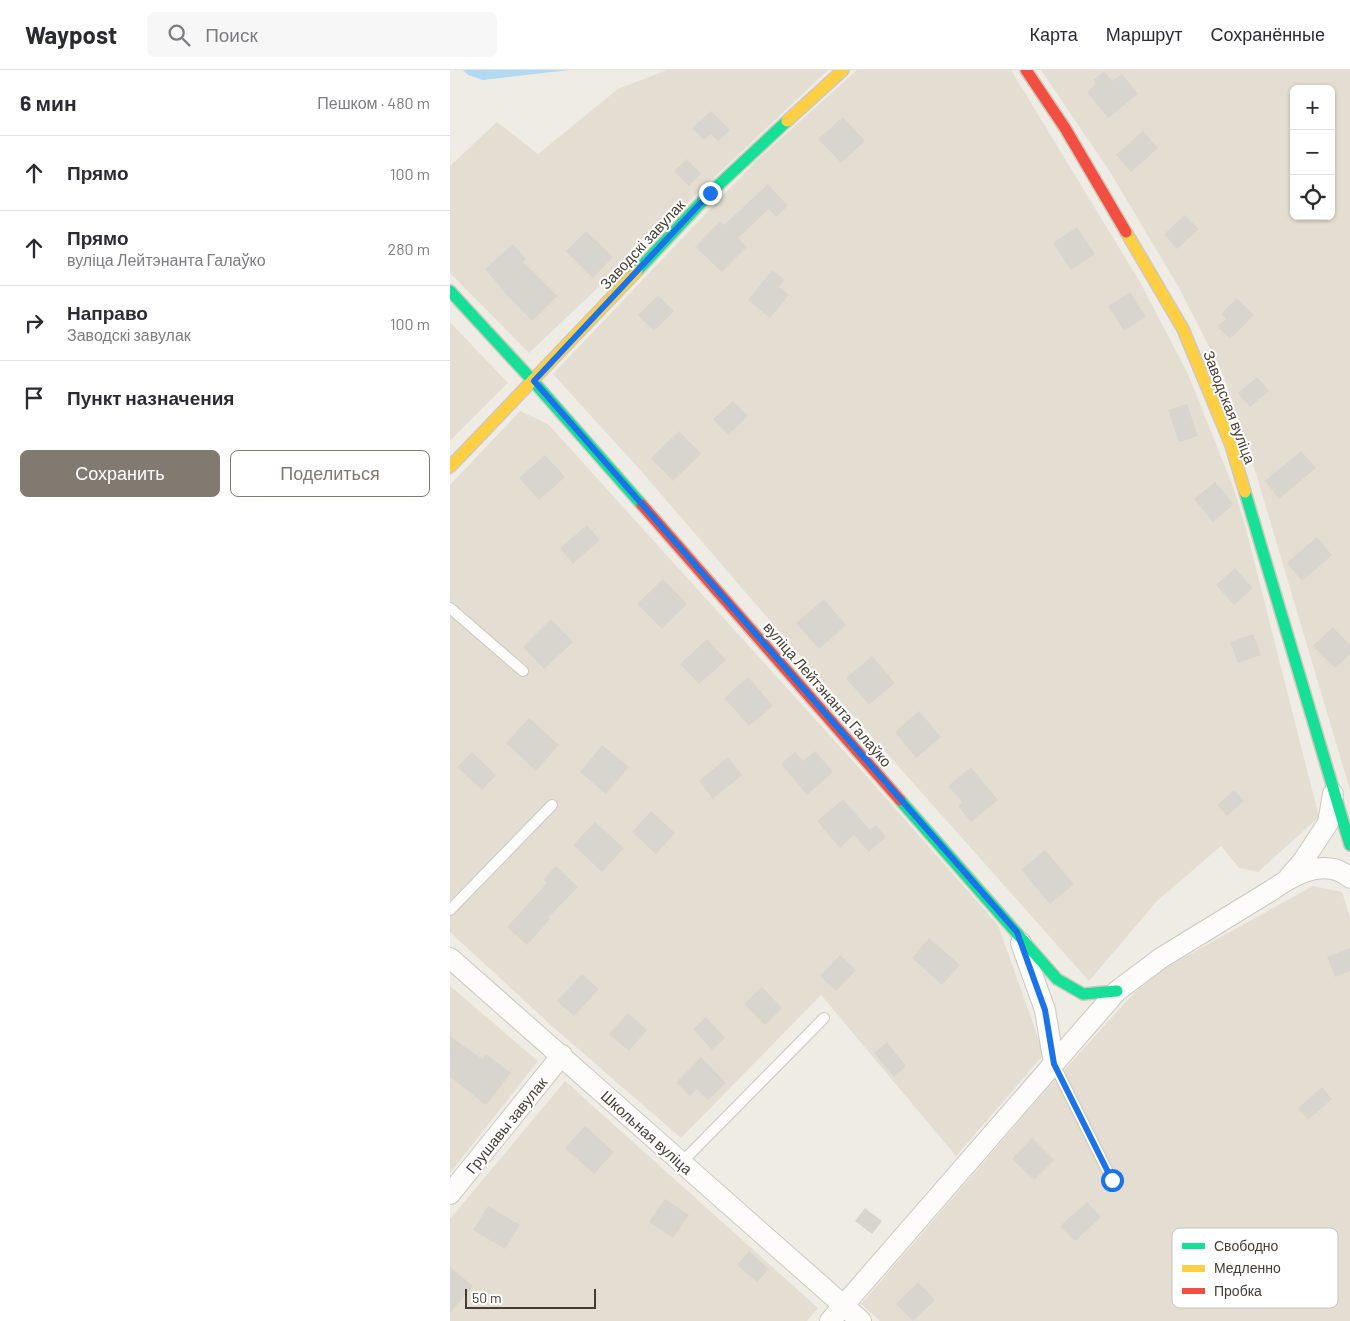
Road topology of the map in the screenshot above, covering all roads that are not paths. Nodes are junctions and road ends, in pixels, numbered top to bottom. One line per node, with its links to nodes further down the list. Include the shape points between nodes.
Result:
1 (843, 70): 4 (street, Заводскі завулак, via 710,193)
2 (1026, 70): 8 (street, Заводская вуліца, via 1065,128 1182,329 1231,445)
3 (450, 291): 4 (street, вуліца Лейтэнанта Галаўко)
4 (534, 381): 5 (street); 14 (street, вуліца Лейтэнанта Галаўко)
5 (450, 467)
6 (450, 608): 7 (lane)
7 (523, 671)
8 (1334, 790): 10 (street, Заводская вуліца); 12 (street, via 1328,823)
9 (552, 805): 13 (lane)
10 (1350, 845)
11 (1350, 878): 12 (street, via 1336,870 1321,868)
12 (1288, 879): 16 (street, via 1161,958)
13 (450, 910)
14 (1017, 932): 16 (street, вуліца Лейтэнанта Галаўко, via 1057,979 1083,994); 19 (street, via 1045,1010)
15 (450, 958): 18 (street, Школьная вуліца)
16 (1117, 992): 19 (street)
17 (824, 1018): 20 (lane)
18 (562, 1056): 20 (street, Школьная вуліца); 22 (street, Грушавы завулак)
19 (1054, 1064): 21 (lane); 23 (street)
20 (682, 1162): 23 (street, Школьная вуліца)
21 (1112, 1180)
22 (450, 1194)
23 (844, 1306): 24 (street); 25 (street, Школьная вуліца)
24 (830, 1321)
25 (861, 1321)

